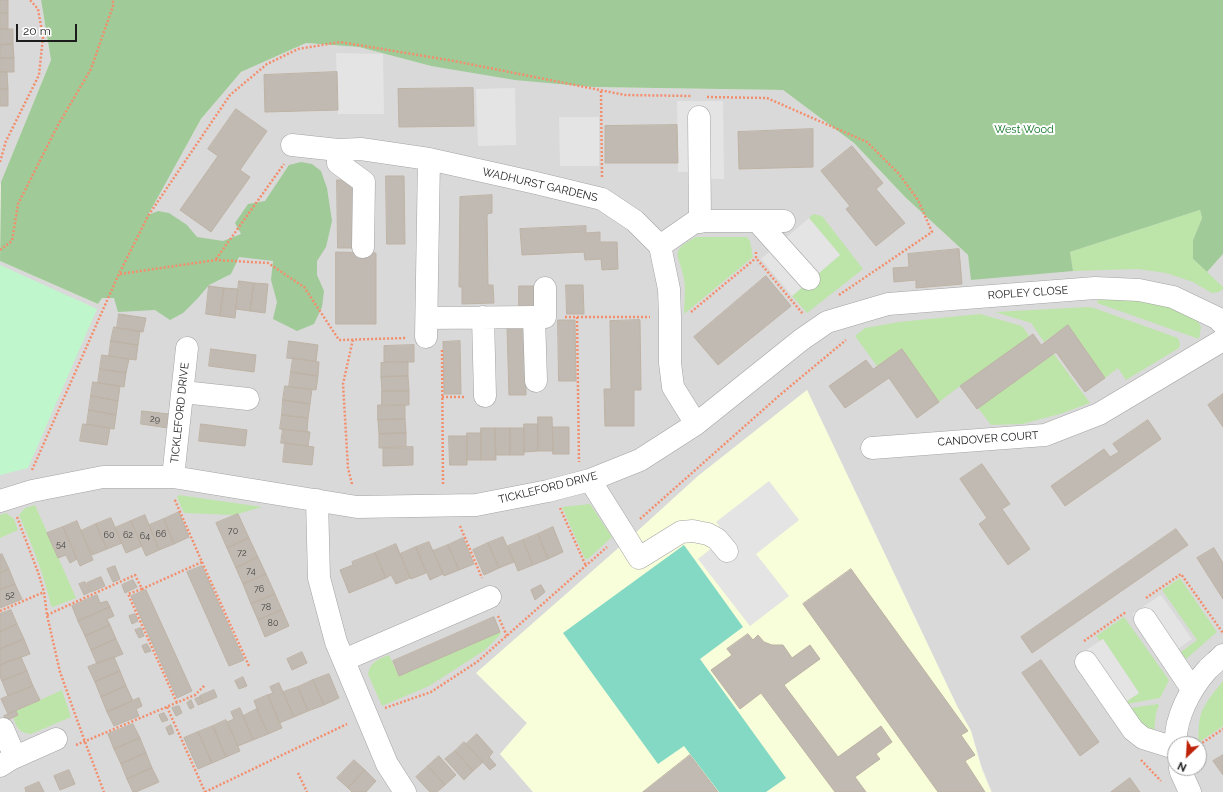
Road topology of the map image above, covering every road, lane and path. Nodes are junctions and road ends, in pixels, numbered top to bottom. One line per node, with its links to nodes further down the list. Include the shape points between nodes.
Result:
1 (30, 0): 7 (path, via 38,9 43,37 39,75)
2 (113, 0): 16 (path, via 91,70 58,125 18,204 12,241)
3 (602, 90): 10 (path)
4 (699, 117): 13 (street)
5 (292, 145): 6 (street, WADHURST GARDENS); 18 (path, via 284,167)
6 (338, 150): 8 (street, WADHURST GARDENS, via 361,149); 15 (street, via 338,163 364,182)
7 (1, 152): 9 (path)
8 (429, 159): 10 (street, WADHURST GARDENS); 28 (street)
9 (0, 162)
10 (602, 199): 14 (street, WADHURST GARDENS, via 635,221)
11 (755, 221): 12 (street); 13 (street); 17 (path); 20 (street)
12 (784, 221)
13 (700, 222): 14 (street, via 696,221)
14 (660, 246): 25 (street, via 669,289)
15 (364, 247)
16 (0, 250)
17 (756, 258): 25 (path, via 683,319); 27 (path)
18 (216, 260): 19 (path); 29 (path, via 268,263 304,287 339,340)
19 (119, 274)
20 (809, 279)
21 (545, 288): 23 (street)
22 (483, 317): 23 (street); 28 (street); 35 (street)
23 (539, 317): 24 (path); 33 (street)
24 (576, 317): 25 (path); 40 (path)
25 (670, 317): 37 (street, via 673,387)
26 (1221, 318): 27 (street, ROPLEY CLOSE, via 1173,297 1139,290 1095,288 888,304)
27 (822, 325): 37 (street, TICKLEFORD DRIVE)
28 (432, 335): 29 (path); 44 (path)
29 (353, 339): 45 (path, via 343,384 348,468)
30 (846, 339): 46 (path)
31 (1223, 340): 38 (street, CANDOVER COURT, via 1099,414 1045,434)
32 (187, 348): 34 (street, TICKLEFORD DRIVE)
33 (536, 382)
34 (183, 392): 36 (street); 39 (street, TICKLEFORD DRIVE)
35 (485, 396)
36 (248, 400)
37 (696, 424): 40 (street, TICKLEFORD DRIVE, via 640,460)
38 (872, 448)
39 (169, 477): 42 (street, TICKLEFORD DRIVE, via 103,477); 43 (street, TICKLEFORD DRIVE); 48 (path)
40 (585, 481): 41 (street, TICKLEFORD DRIVE); 46 (street)
41 (552, 489): 44 (street, TICKLEFORD DRIVE, via 476,505); 49 (path)
42 (5, 499): 51 (path, via 25,535)
43 (317, 500): 45 (street, TICKLEFORD DRIVE); 60 (street, via 319,578 336,642)
44 (447, 506): 45 (street, TICKLEFORD DRIVE); 52 (path)
45 (357, 507)
46 (623, 533): 47 (street, via 639,558 681,532 693,531 718,539); 49 (path)
47 (726, 551)
48 (202, 562): 50 (path); 61 (path)
49 (586, 566): 57 (path)
50 (142, 588): 55 (path, via 136,575); 64 (path, via 128,594)
51 (44, 592): 54 (path); 55 (path)
52 (490, 598): 57 (path); 60 (street)
53 (1140, 609): 56 (path, via 1181,574); 58 (path); 63 (street)
54 (0, 611)
55 (47, 615): 72 (path, via 60,672)
56 (1223, 634)
57 (506, 636): 66 (path, via 477,662 431,692)
58 (1084, 652): 73 (street, via 1133,730 1143,738)
59 (1223, 655): 63 (street, via 1206,670)
60 (344, 660): 66 (street)
61 (249, 666)
62 (206, 685): 64 (path, via 195,695)
63 (1192, 689): 69 (street, via 1180,715)
64 (177, 703): 65 (path)
65 (167, 707): 72 (path); 80 (path)
66 (366, 715): 80 (path); 82 (street, via 387,764)
67 (3, 729): 75 (street)
68 (1223, 729): 71 (path)
69 (1176, 736)
70 (56, 739): 72 (path, via 62,750); 75 (street)
71 (1207, 740)
72 (85, 742): 79 (path)
73 (1167, 746)
74 (1138, 756): 78 (path)
75 (7, 762)
76 (298, 774): 81 (path)
77 (1183, 776): 83 (street)
78 (1164, 784)
79 (104, 792)
80 (205, 792)
81 (307, 792)
82 (405, 792)
83 (1190, 792)

